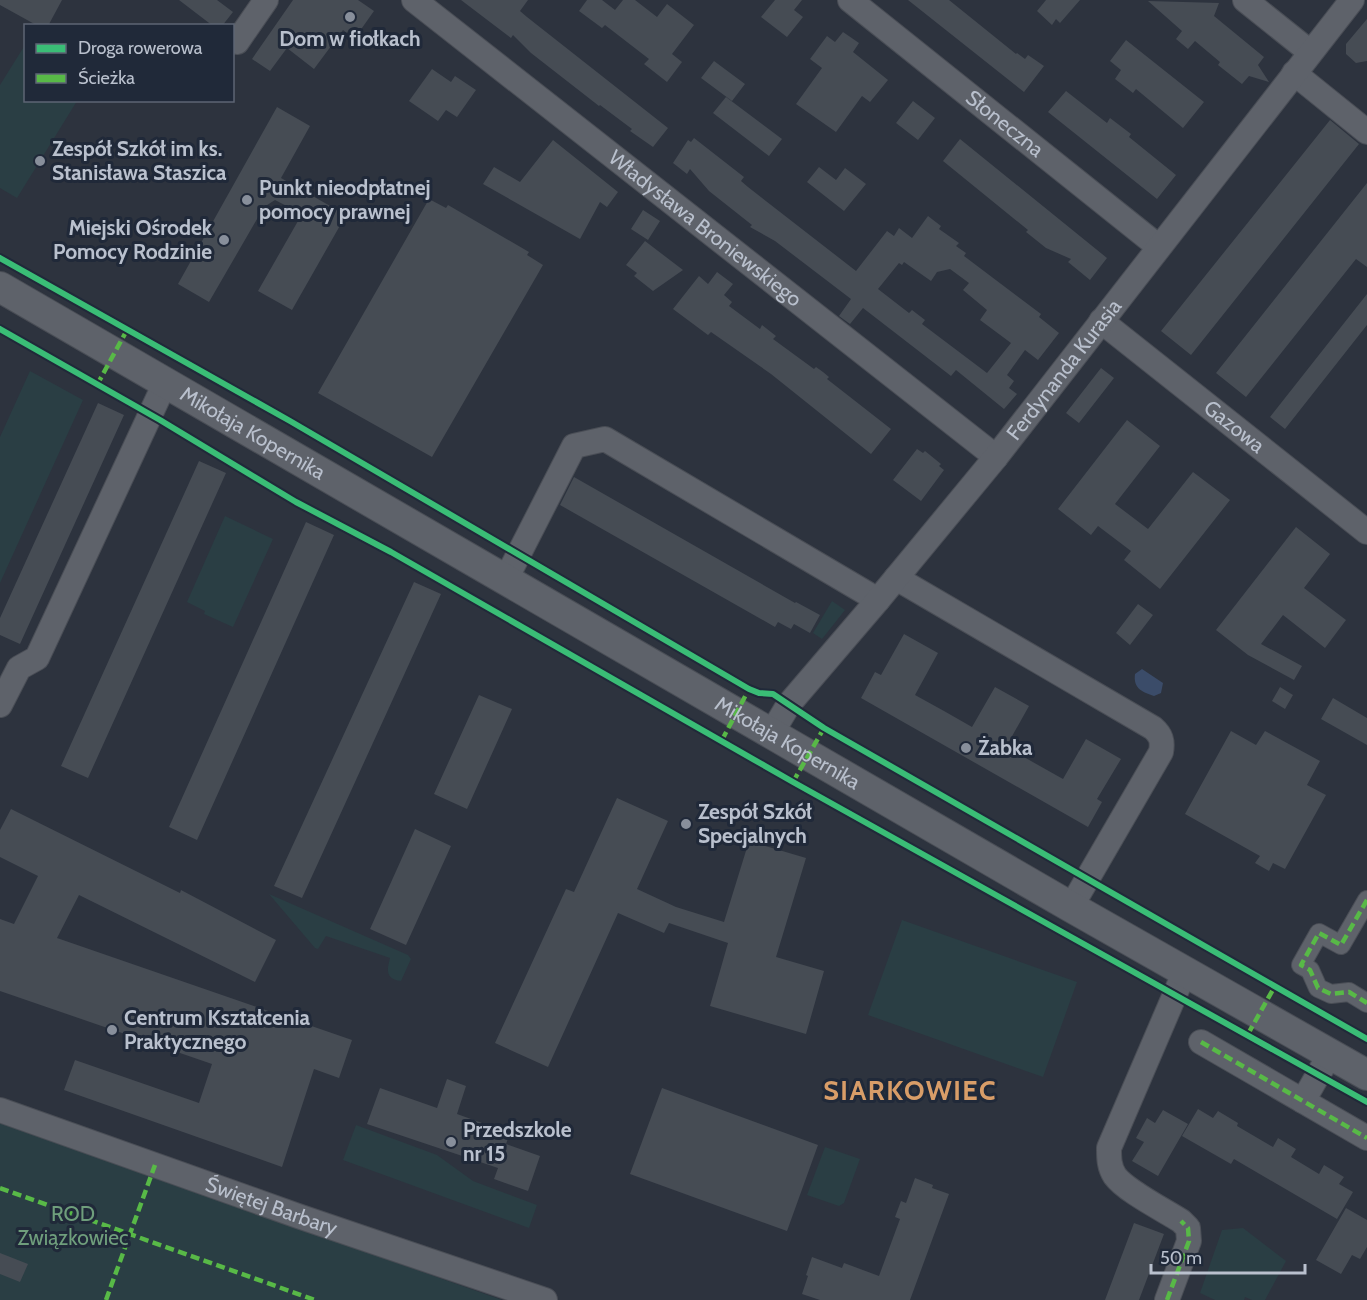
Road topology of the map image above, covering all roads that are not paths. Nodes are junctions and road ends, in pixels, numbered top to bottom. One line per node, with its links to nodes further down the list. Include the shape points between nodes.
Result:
1 (266, 0): 6 (street)
2 (414, 0): 14 (street, Władysława Broniewskiego)
3 (850, 0): 10 (street, Słoneczna)
4 (1245, 0): 7 (street)
5 (1352, 0): 7 (street, Ferdynanda Kurasia)
6 (237, 42)
7 (1310, 52): 8 (street, Ferdynanda Kurasia)
8 (1294, 73): 9 (street); 10 (street, Ferdynanda Kurasia)
9 (1367, 132)
10 (1159, 247): 12 (street, Ferdynanda Kurasia)
11 (0, 287): 13 (street, Mikołaja Kopernika)
12 (1101, 321): 14 (street, Ferdynanda Kurasia); 15 (street, Gazowa)
13 (165, 383): 17 (street, Mikołaja Kopernika); 19 (street, via 37,658)
14 (996, 457): 16 (street, Ferdynanda Kurasia)
15 (1367, 532)
16 (896, 578): 18 (street, Ferdynanda Kurasia); 23 (street, via 1160,734 1161,752)
17 (506, 579): 18 (street, via 574,446 605,439); 21 (street, Mikołaja Kopernika)
18 (878, 600): 21 (street, Ferdynanda Kurasia, via 789,704)
19 (9, 664): 20 (street)
20 (0, 705)
21 (771, 734): 23 (street, Mikołaja Kopernika)
22 (1367, 900): 25 (street, via 1341,945 1319,933 1301,965 1310,970 1318,988 1331,994 1349,992)
23 (1071, 907): 24 (street, Mikołaja Kopernika)
24 (1185, 971): 27 (street, Mikołaja Kopernika); 33 (street, via 1109,1148 1109,1162 1125,1186 1188,1228 1189,1241)
25 (1367, 1002)
26 (1201, 1042): 29 (street)
27 (1330, 1054): 28 (street, Mikołaja Kopernika); 29 (street)
28 (1367, 1075)
29 (1303, 1101): 31 (street)
30 (0, 1110): 32 (street, Świętej Barbary)
31 (1367, 1138)
32 (545, 1300)
33 (1167, 1300)

